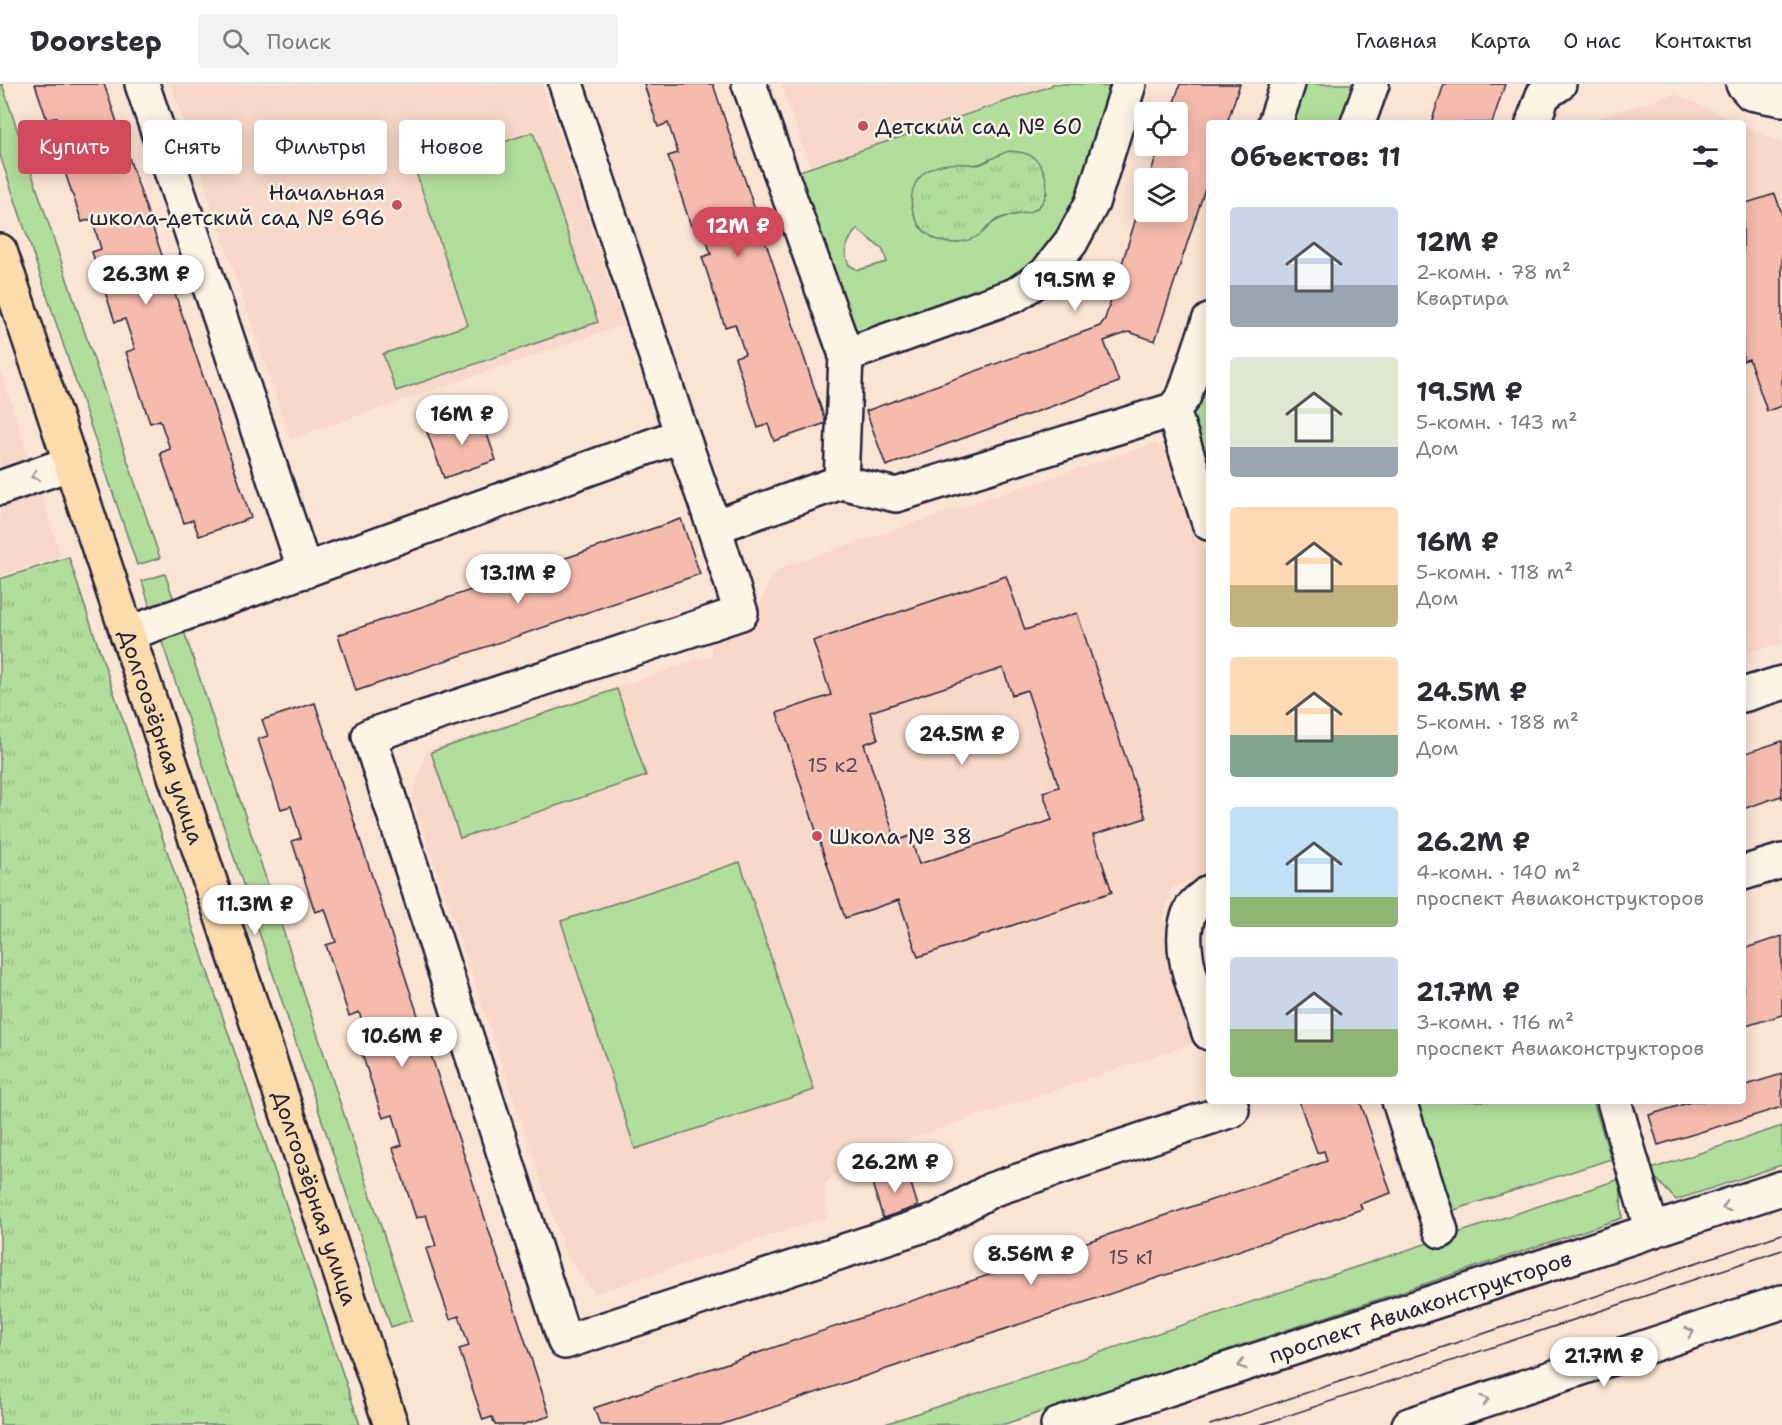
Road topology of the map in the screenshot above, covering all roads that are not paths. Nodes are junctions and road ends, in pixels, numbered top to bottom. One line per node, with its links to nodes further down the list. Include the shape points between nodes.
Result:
1 (142, 84): 23 (street)
2 (566, 84): 17 (street)
3 (749, 84): 15 (street)
4 (1128, 84): 15 (street, via 1092,203 1071,243 1045,275 1015,295)
5 (1288, 84): 10 (street)
6 (1372, 84): 11 (street)
7 (1559, 84): 12 (street, via 1543,95)
8 (1743, 84): 9 (street, via 1751,93)
9 (1782, 99)
10 (1276, 120)
11 (1359, 120)
12 (1534, 120)
13 (0, 251): 18 (main road, Долгоозёрная улица)
14 (1206, 330): 16 (street, via 1184,396)
15 (846, 355): 19 (street)
16 (1173, 410): 19 (street, via 896,495); 21 (street)
17 (682, 435): 22 (street); 23 (street)
18 (71, 463): 20 (street, one-way to 20); 24 (main road, Долгоозёрная улица)
19 (841, 482): 22 (street)
20 (0, 488)
21 (1206, 514)
22 (714, 527): 31 (street, via 741,613 369,736 565,1342 936,1221 991,1190 1232,1110)
23 (305, 571): 24 (street)
24 (127, 634): 39 (main road, Долгоозёрная улица)
25 (1782, 683): 26 (street)
26 (1746, 694)
27 (1782, 861): 28 (street)
28 (1746, 872)
29 (1206, 895): 30 (street, via 1192,907 1185,927 1184,950)
30 (1206, 1023)
31 (1231, 1104)
32 (1400, 1104): 36 (street)
33 (1615, 1104): 35 (street)
34 (1782, 1188): 35 (street, проспект Авиаконструкторов, one-way to 35)
35 (1652, 1231): 40 (street, проспект Авиаконструкторов, one-way to 40)
36 (1441, 1232)
37 (1782, 1302): 38 (street, one-way to 37)
38 (1422, 1423)
39 (391, 1425)
40 (1058, 1425)

